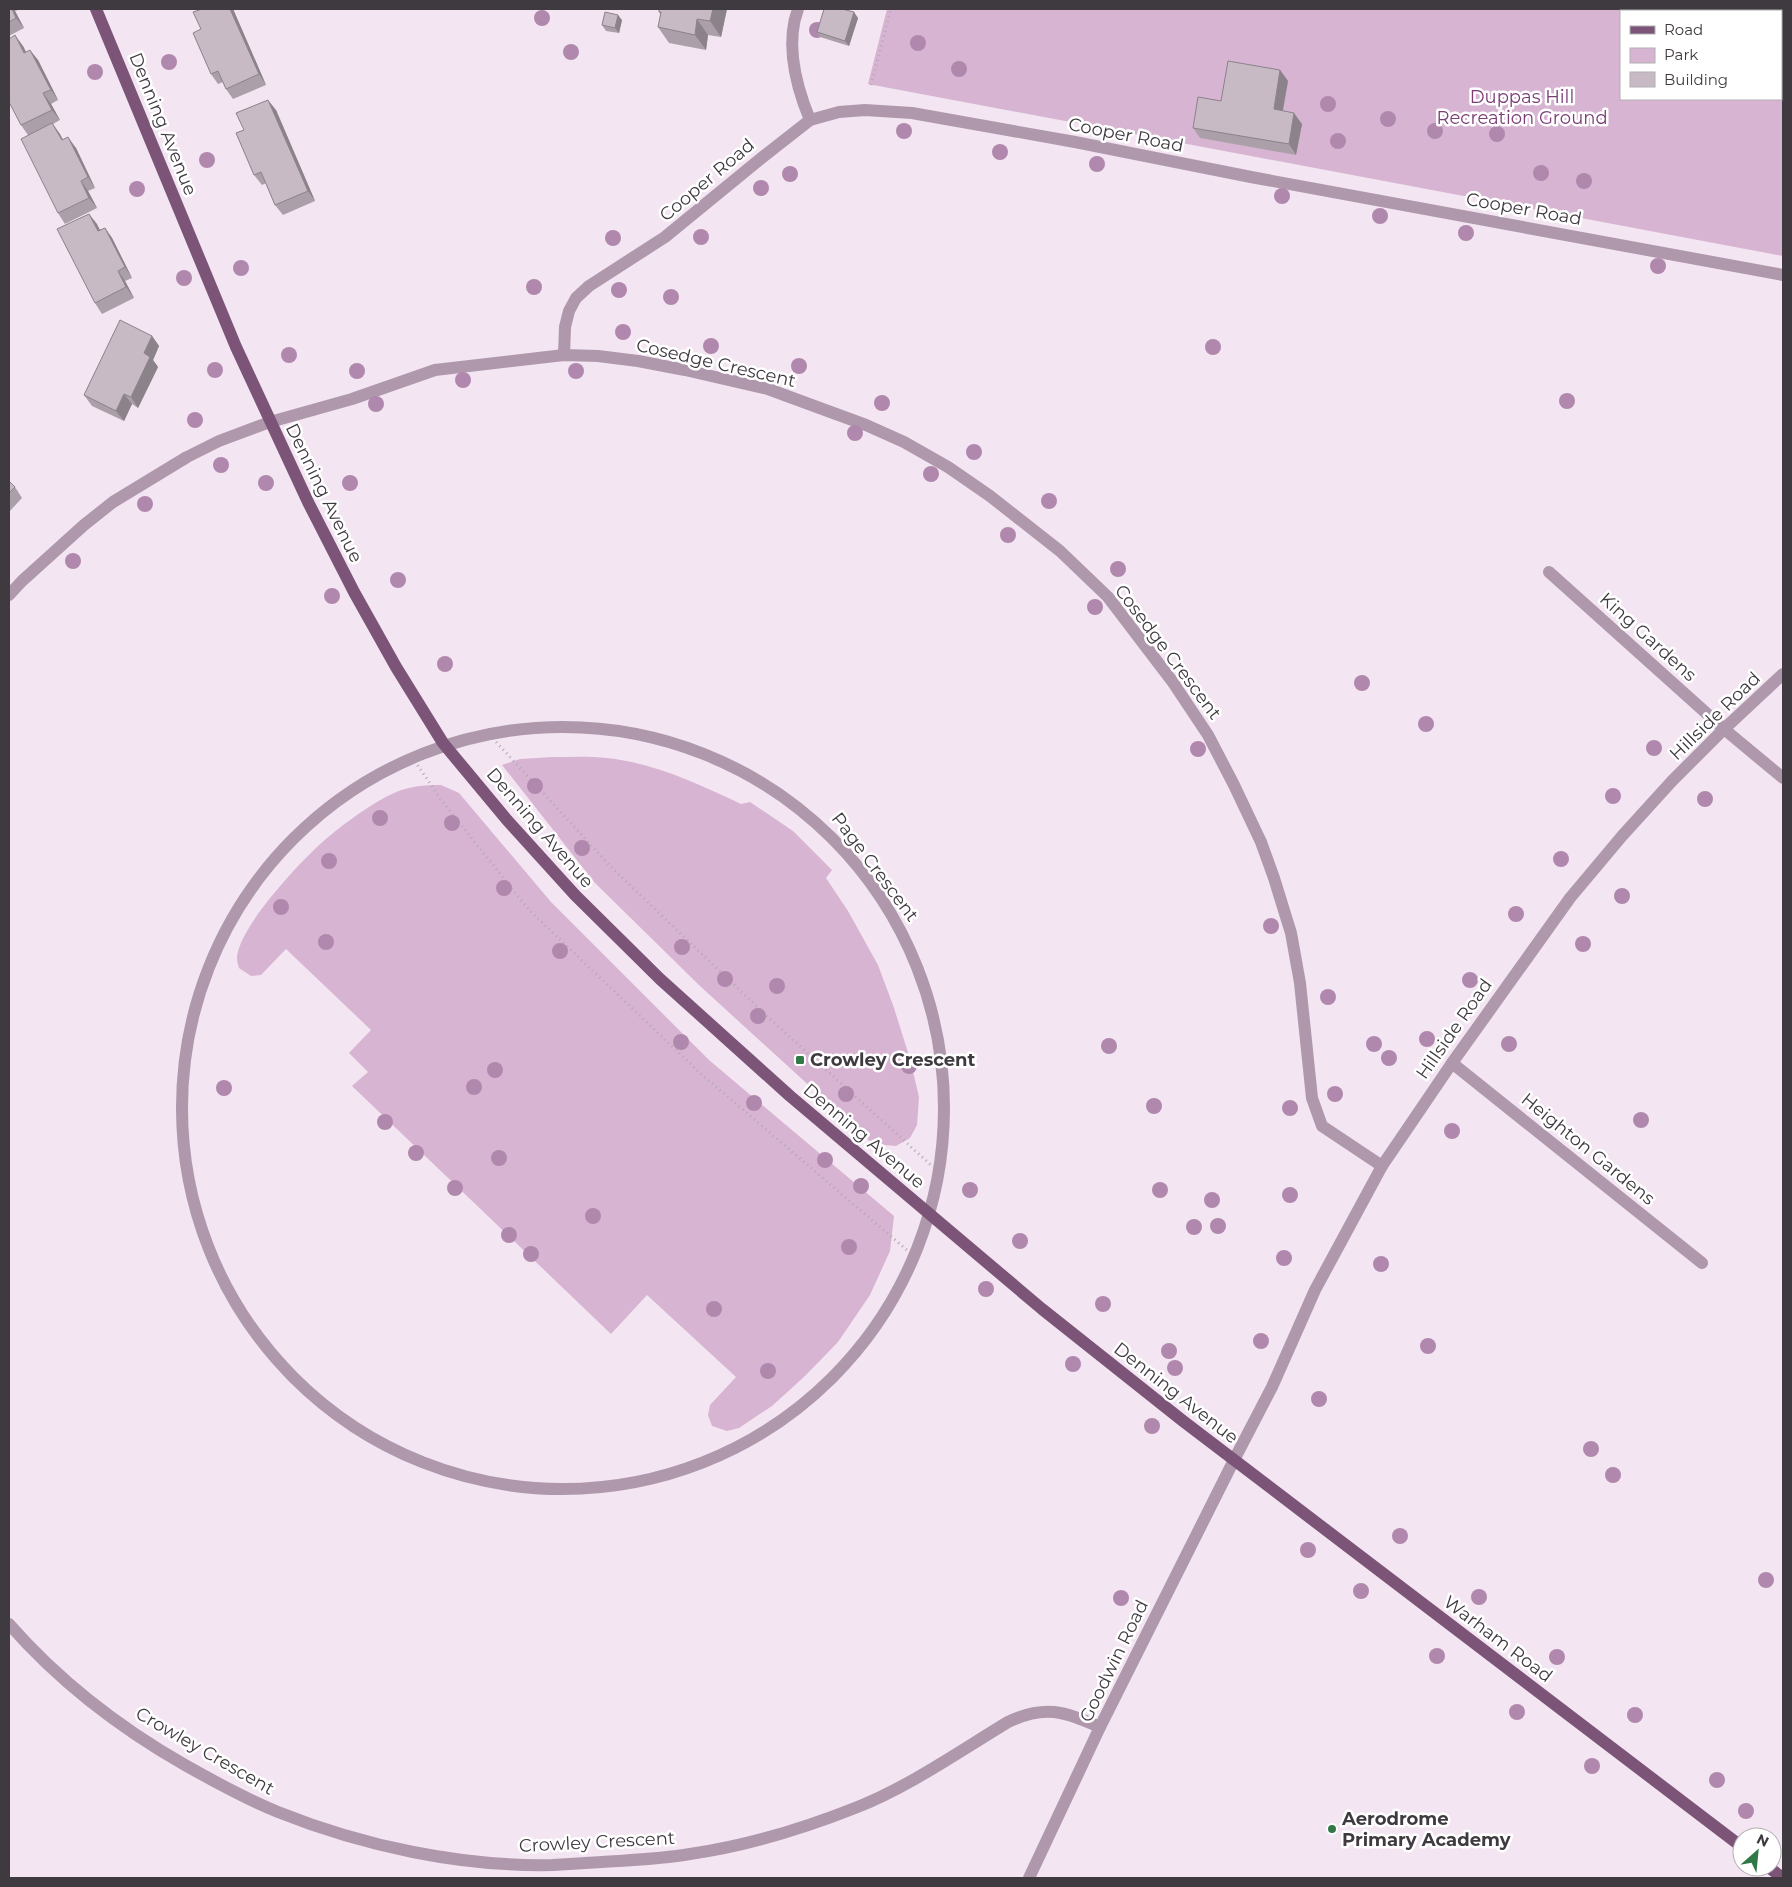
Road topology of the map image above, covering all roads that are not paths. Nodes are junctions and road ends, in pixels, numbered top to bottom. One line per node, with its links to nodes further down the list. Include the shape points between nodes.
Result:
1 (96, 9): 6 (main road, Denning Avenue)
2 (798, 9): 3 (street, via 792,23 795,76)
3 (810, 120): 4 (street, Cooper Road, via 839,112 865,110 912,113); 5 (street, Cooper Road, via 665,237 589,286 576,298 565,327)
4 (1783, 275)
5 (564, 355): 6 (street, Cosedge Crescent, via 435,370 352,399); 14 (street, Cosedge Crescent, via 638,361 693,372 768,390 866,425 948,467 990,496 1060,551 1108,597 1172,681 1208,735 1261,842 1291,933 1300,983 1312,1098 1322,1126)
6 (270, 422): 8 (street, via 195,453 113,502 84,524); 11 (main road, Denning Avenue, via 354,592)
7 (1549, 572): 10 (street, King Gardens)
8 (9, 596)
9 (1783, 674): 10 (street, Hillside Road)
10 (1724, 729): 12 (street, King Gardens); 13 (street, Hillside Road, via 1672,781 1570,898)
11 (444, 743): 15 (main road, Denning Avenue, via 507,820 575,895 639,958 790,1096); 15 (street, Page Crescent, via 486,731 549,721 616,725 701,747 778,787 827,827 901,927 927,990 939,1049 942,1125); 15 (street, Page Crescent, via 412,757 346,801 285,849 244,900 212,959 190,1044 184,1123 191,1200 220,1278 260,1344 307,1396 374,1441 446,1474 520,1487 599,1491 672,1480 730,1457 769,1433 820,1392 852,1355 883,1310 908,1251)
12 (1783, 778)
13 (1452, 1063): 14 (street, Hillside Road); 16 (street, Heighton Gardens)
14 (1382, 1166): 17 (street, Hillside Road, via 1316,1290 1272,1387)
15 (921, 1208): 17 (main road, Denning Avenue, via 1042,1309)
16 (1702, 1263)
17 (1234, 1460): 19 (street, Goodwin Road); 20 (main road, Warham Road)
18 (9, 1624): 19 (street, Crowley Crescent, via 73,1687 144,1741 249,1800 334,1832 415,1852 484,1862 553,1865 646,1859 750,1842 812,1824 872,1801 1026,1714 1053,1711)
19 (1100, 1727): 21 (street, Goodwin Road)
20 (1732, 1839)
21 (1029, 1878)

